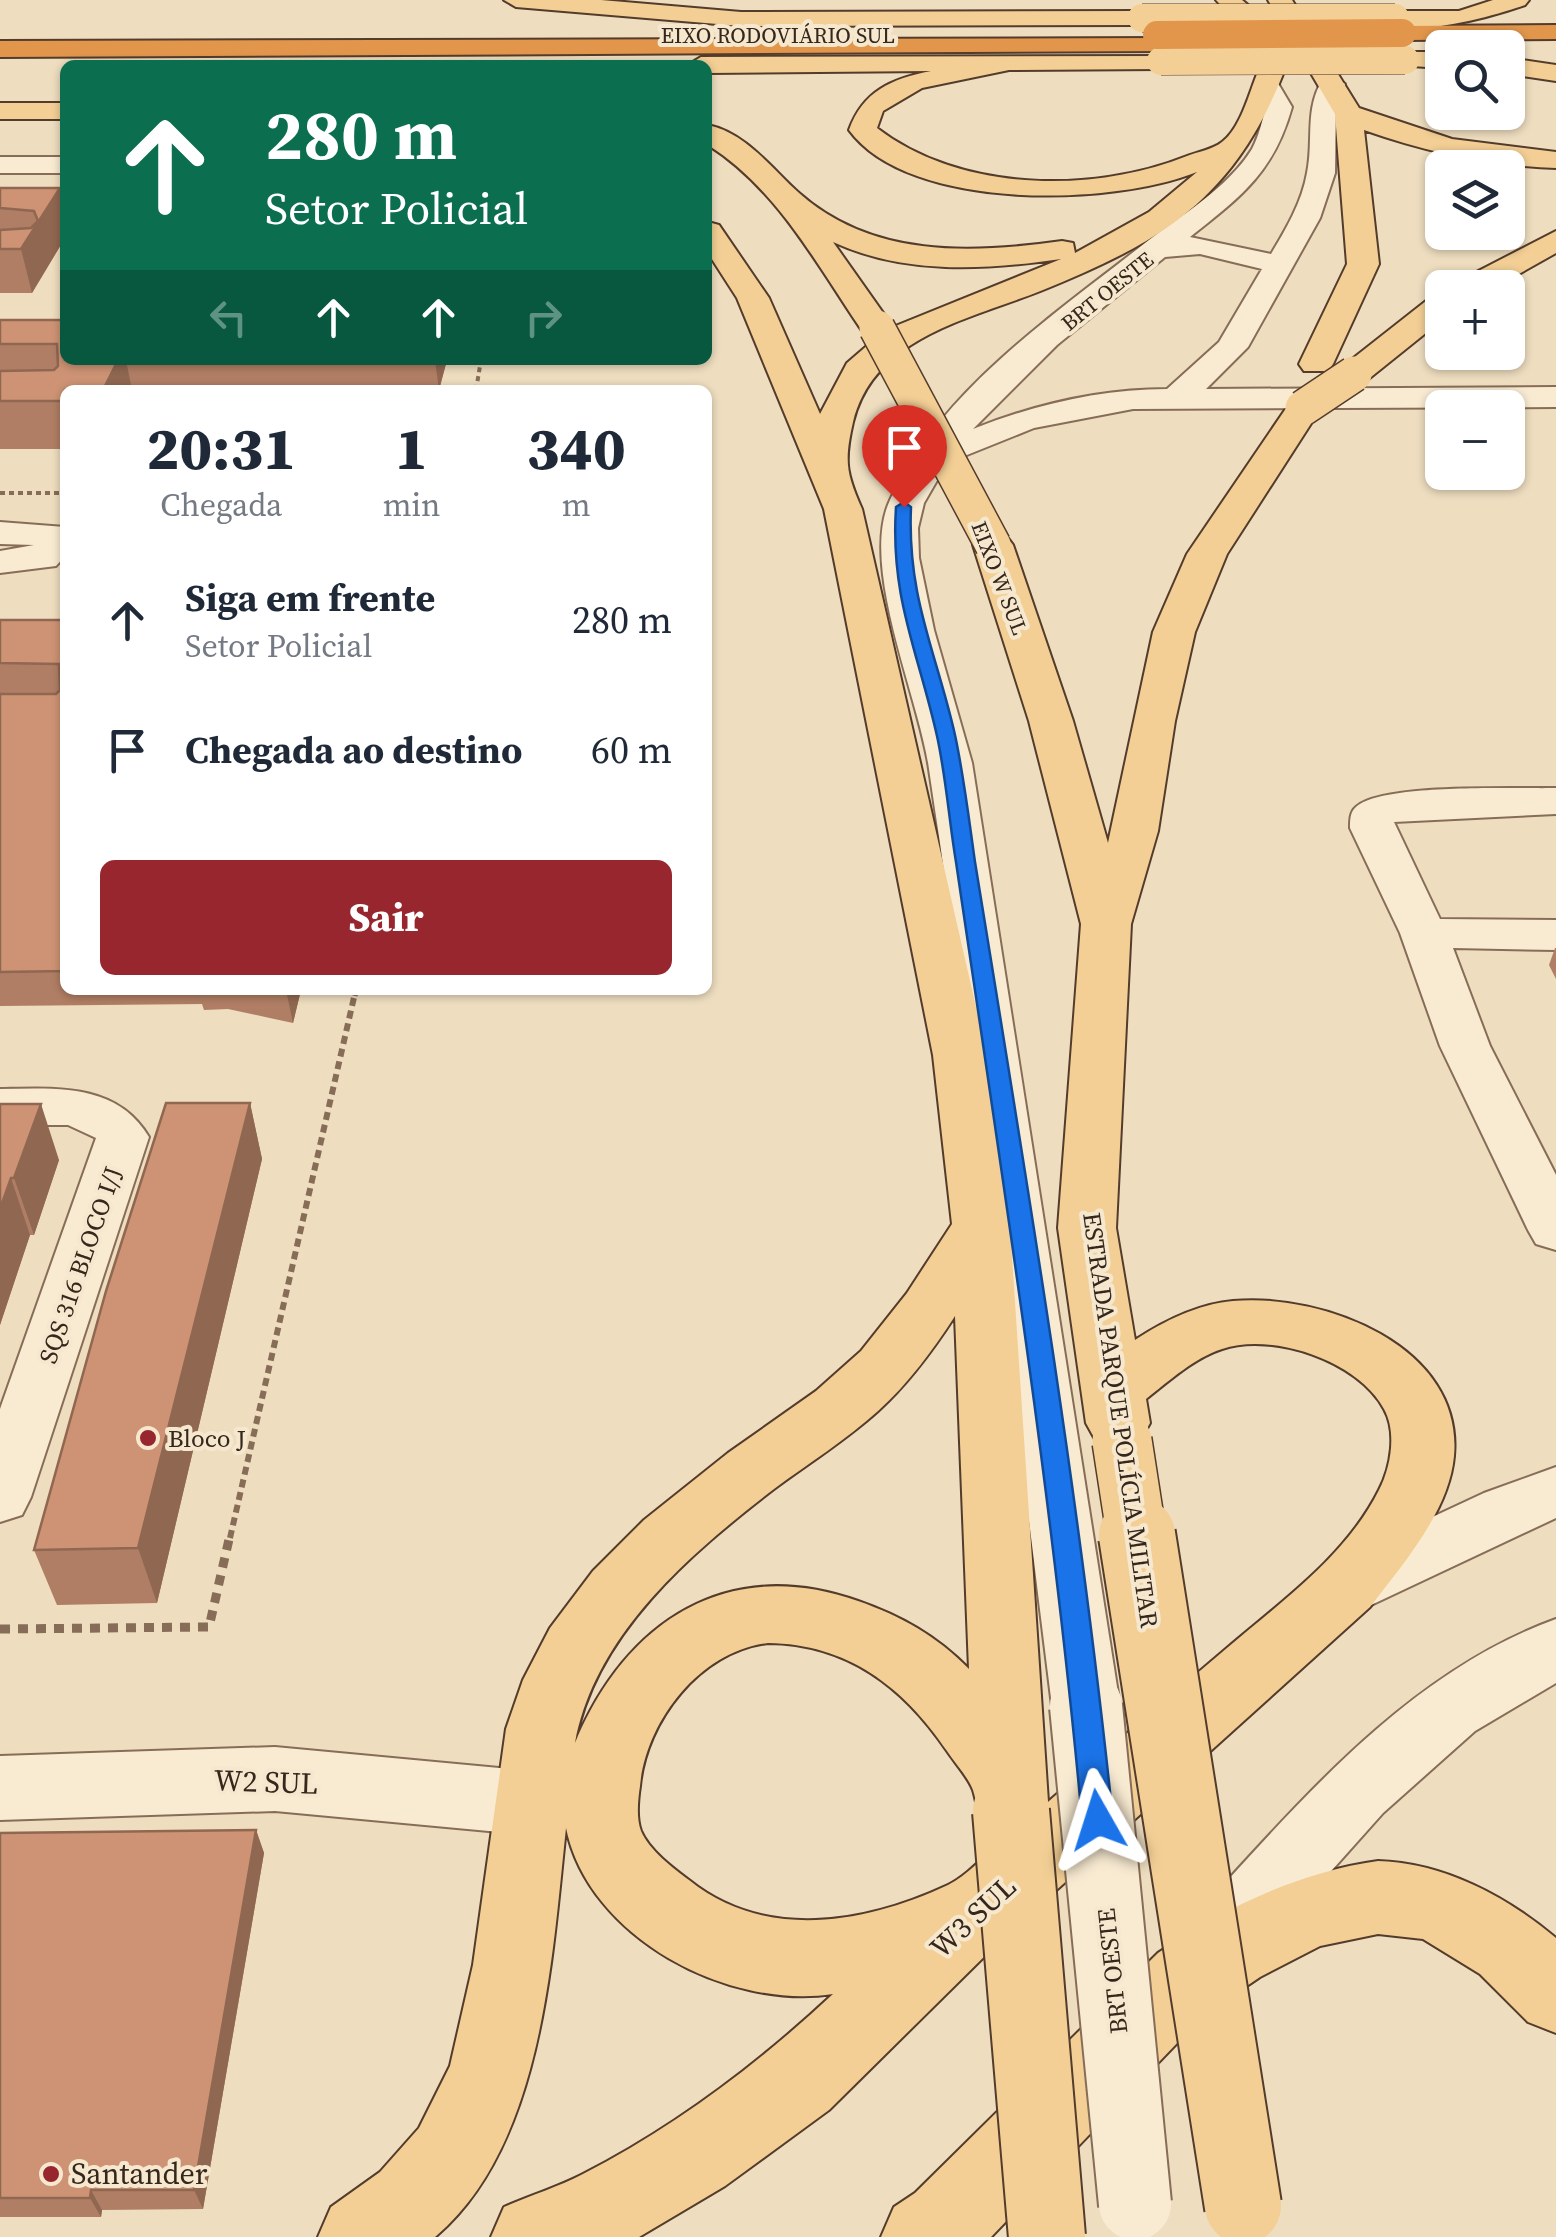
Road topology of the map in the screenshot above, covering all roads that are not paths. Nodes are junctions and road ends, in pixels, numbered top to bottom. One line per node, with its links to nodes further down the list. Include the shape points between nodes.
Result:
1 (895, 0): 6 (main road)
2 (1228, 0): 29 (main road, via 1270,74)
3 (1280, 0): 28 (main road)
4 (1517, 0): 7 (main road)
5 (510, 11): 9 (highway); 9 (main road, via 618,9)
6 (1016, 18): 9 (main road); 14 (main road)
7 (1461, 18): 8 (main road); 13 (main road)
8 (1556, 18)
9 (741, 19)
10 (444, 23): 15 (highway)
11 (1556, 32): 13 (highway)
12 (0, 36): 15 (highway, EIXO RODOVIÁRIO SUL)
13 (1402, 39): 14 (main road, bridge); 14 (main road, bridge); 16 (highway); 18 (main road)
14 (1156, 40): 15 (highway, EIXO RODOVIÁRIO SUL); 23 (main road)
15 (161, 42): 17 (highway, EIXO RODOVIÁRIO SUL); 21 (highway)
16 (1556, 44)
17 (0, 49)
18 (1425, 51)
19 (1525, 58): 20 (main road)
20 (1556, 58)
21 (647, 60)
22 (712, 62): 24 (highway)
23 (1015, 62): 24 (main road); 36 (main road, via 914,82 870,107 864,130 907,160 1020,186 1136,182)
24 (728, 63): 25 (main road)
25 (712, 64)
26 (1525, 68): 27 (main road)
27 (1556, 73)
28 (1332, 84): 34 (main road); 45 (street, via 1322,108 1321,173 1306,218)
29 (1267, 85): 36 (main road); 44 (street, via 1279,108 1263,154)
30 (0, 98): 31 (main road)
31 (60, 98)
32 (60, 110): 33 (main road)
33 (0, 111)
34 (1349, 114): 37 (main road, via 1432,145); 54 (main road, ESTRADA PARQUE POLÍCIA MILITAR, via 1364,264)
35 (712, 136): 40 (main road, EIXO W SUL, via 745,156)
36 (1234, 147): 41 (main road)
37 (1556, 160)
38 (0, 165): 39 (street)
39 (60, 165)
40 (789, 200): 41 (main road, via 849,237 970,260 1076,248); 60 (main road, EIXO W SUL, bridge, via 878,328 993,545 1051,720)
41 (1169, 215): 56 (main road, via 1074,266 896,339 867,360 848,386 832,429)
42 (712, 237): 56 (main road, via 753,298)
43 (1556, 240): 46 (main road)
44 (1156, 249): 45 (street, BRT OESTE, via 1200,246); 49 (street, BRT OESTE)
45 (1277, 264): 48 (street)
46 (1502, 270)
47 (1425, 320): 50 (main road)
48 (1232, 347): 50 (street, via 1274,379); 53 (street)
49 (1047, 369): 52 (street); 55 (street, BRT OESTE, via 962,420)
50 (1352, 387): 51 (street); 53 (street); 54 (main road, bridge)
51 (1556, 396)
52 (1133, 398): 53 (street); 55 (street, via 1025,420)
53 (1176, 398)
54 (1298, 416): 60 (main road, ESTRADA PARQUE POLÍCIA MILITAR, via 1207,554 1174,632 1135,831)
55 (933, 456): 77 (street, BRT OESTE, bridge, via 904,507 901,555 917,640 946,735 1009,1144 1086,1706)
56 (827, 470): 64 (main road, via 843,509 960,1055)
57 (0, 533): 58 (street, via 59,540 43,558)
58 (0, 562)
59 (1556, 801): 61 (street, via 1416,803 1372,816)
60 (1106, 924): 66 (main road, ESTRADA PARQUE POLÍCIA MILITAR, via 1087,1228)
61 (1424, 934): 62 (street); 65 (street, via 1465,1046)
62 (1556, 935)
63 (12, 1107): 68 (street, SQS 316 BLOCO I/J, via 104,1116 123,1137)
64 (981, 1226): 72 (main road); 73 (main road, via 908,1338 868,1384 669,1538 587,1630 557,1682 541,1728)
65 (1556, 1230)
66 (1117, 1416): 69 (main road, via 1178,1343 1230,1323 1321,1333 1381,1363 1420,1420 1423,1452 1402,1508); 78 (main road, ESTRADA PARQUE POLÍCIA MILITAR, bridge)
67 (1556, 1492): 69 (street, W3 SUL)
68 (0, 1497)
69 (1346, 1587): 74 (main road, W3 SUL)
70 (1556, 1648): 75 (street, via 1451,1710 1358,1790)
71 (0, 1788): 73 (street, W2 SUL, via 275,1779)
72 (1010, 1798): 74 (main road, via 957,1706 914,1662 871,1637 796,1614 745,1616 686,1647 639,1688 608,1754 600,1816 610,1850 636,1883 703,1938 782,1958 845,1954); 82 (main road, bridge)
73 (531, 1803): 79 (main road, via 502,2013 484,2089 456,2146 415,2198)
74 (974, 1914): 80 (main road, W3 SUL, via 800,2081 607,2208)
75 (1184, 1981): 76 (main road, via 1263,1934 1330,1907 1404,1898 1483,1932); 81 (main road)
76 (1556, 1994)
77 (1137, 2220)
78 (1246, 2221)
79 (361, 2237)
80 (534, 2237)
81 (924, 2237)
82 (1048, 2237)

